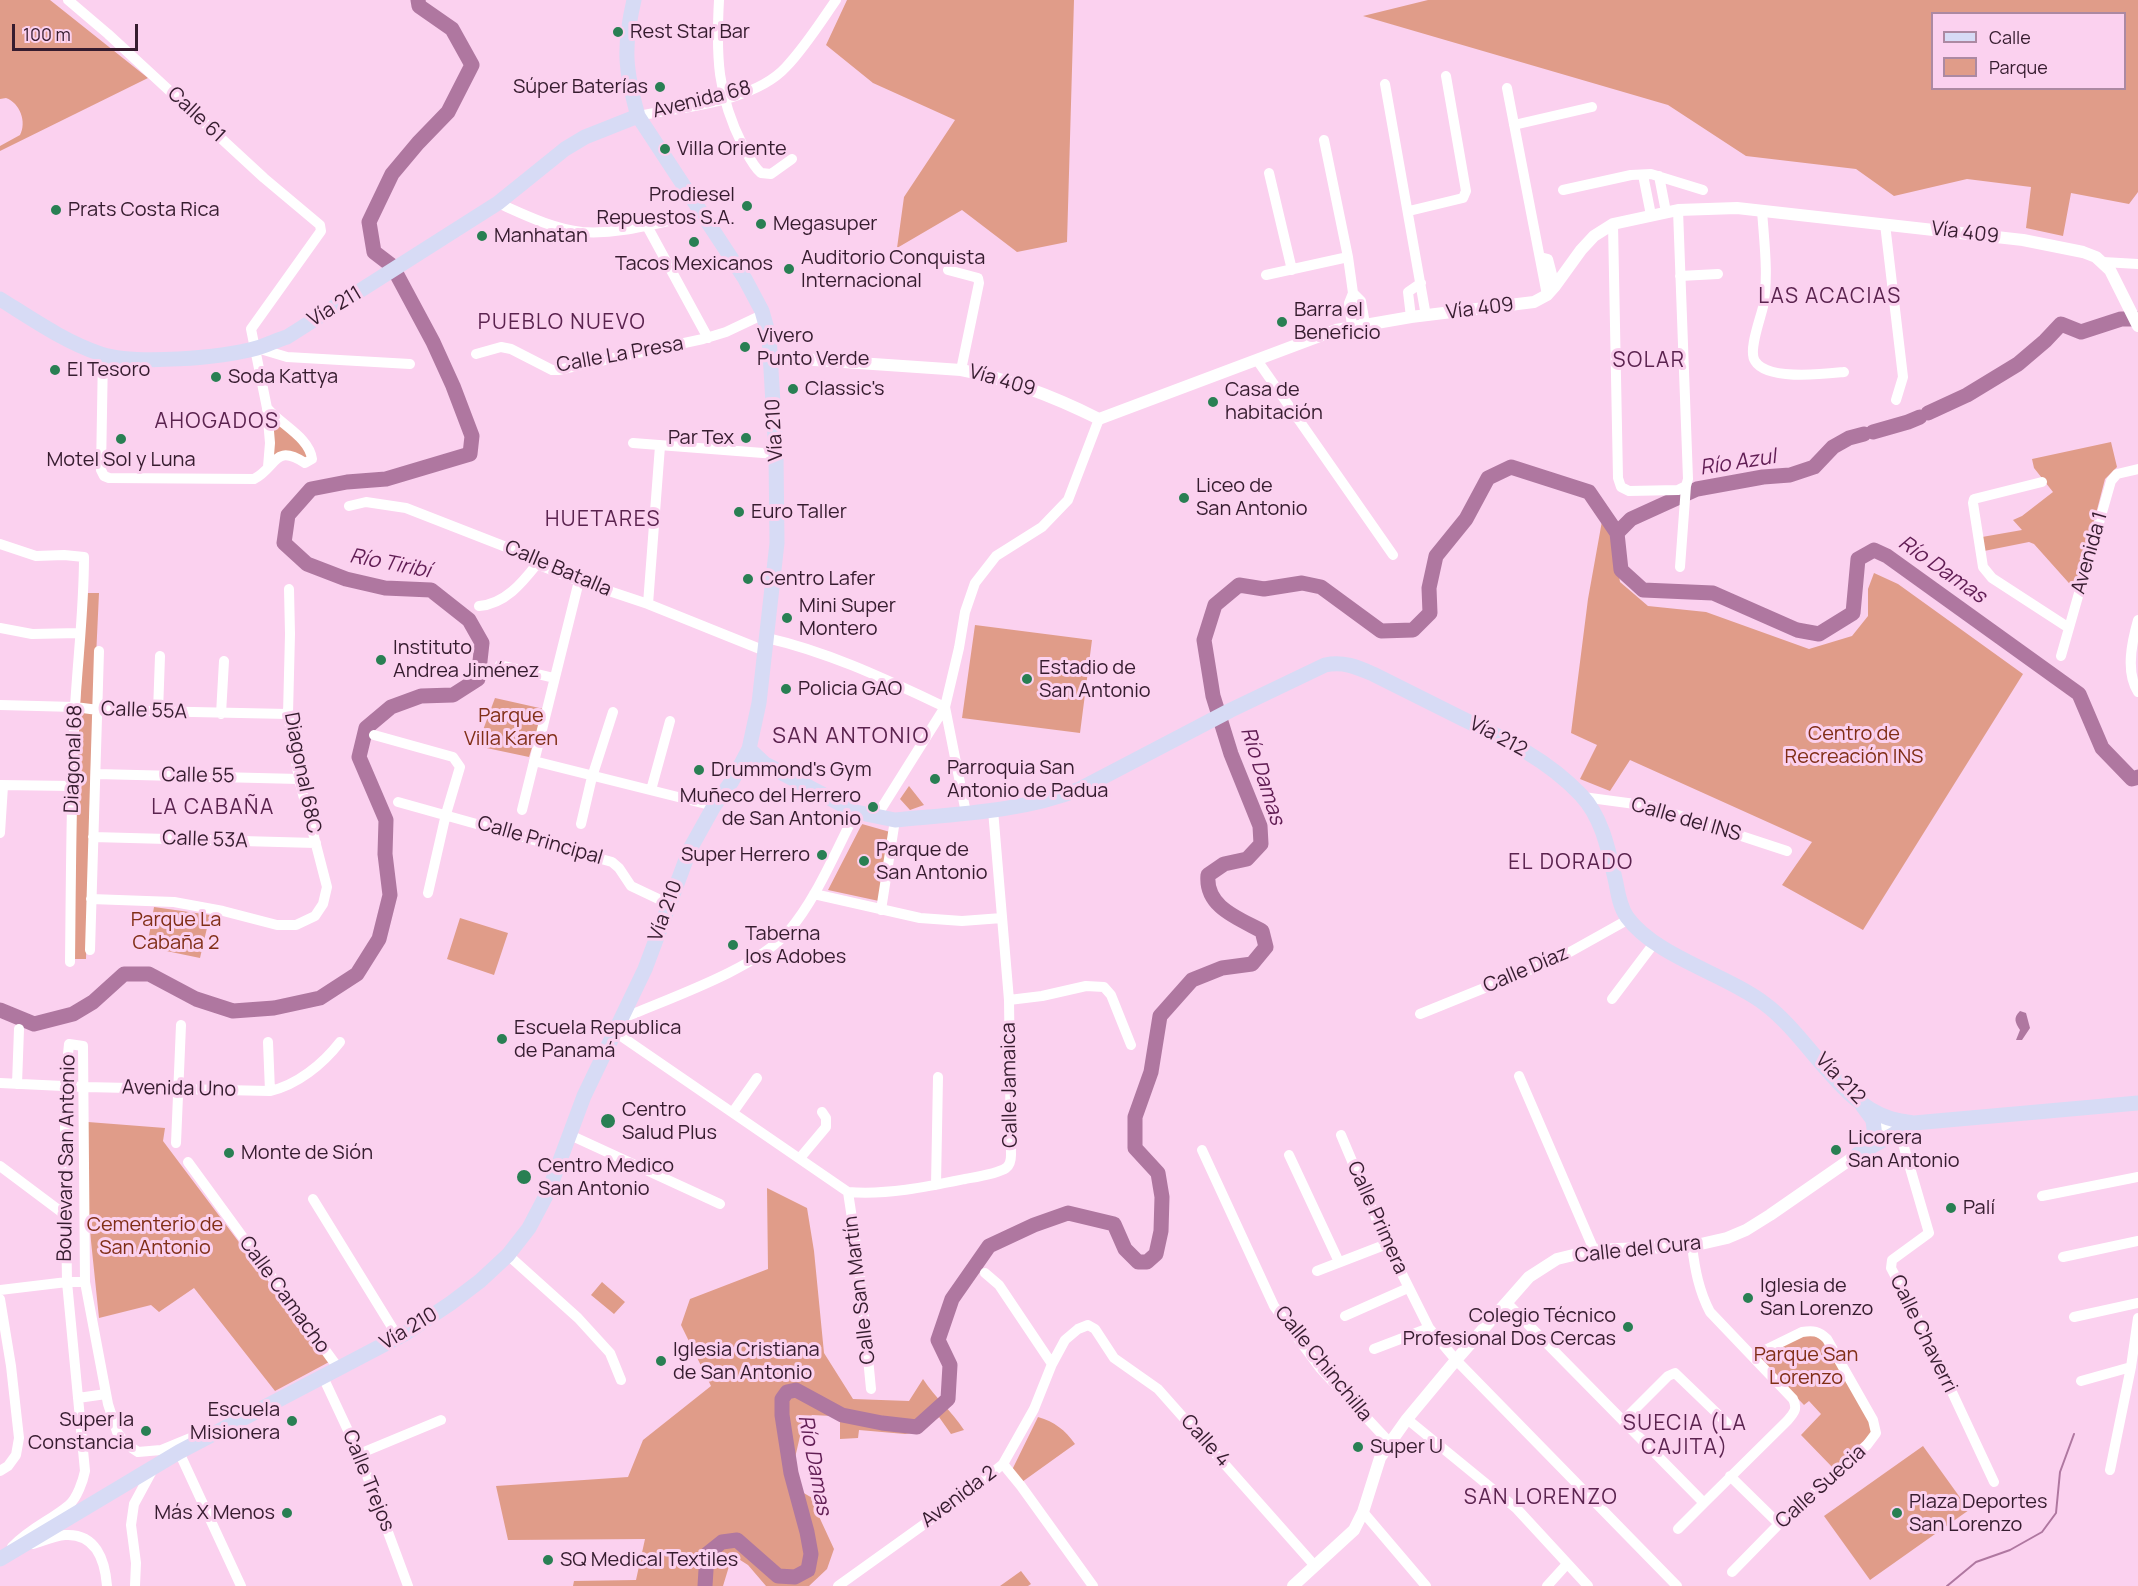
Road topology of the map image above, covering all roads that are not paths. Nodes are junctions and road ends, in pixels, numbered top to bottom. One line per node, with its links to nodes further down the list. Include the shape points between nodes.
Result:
1 (69, 0): 45 (street, Calle 61, via 264,178 319,223 321,231 251,329)
2 (634, 0): 10 (main road, Vía 210, via 626,64)
3 (719, 0): 8 (street, via 717,60)
4 (834, 1): 8 (street, Avenida 68, via 785,69 758,87)
5 (1446, 75): 22 (street, via 1466,191 1456,201)
6 (1385, 84): 22 (street)
7 (1507, 88): 11 (street)
8 (724, 99): 10 (street, Avenida 68); 13 (street, via 753,165 761,173 771,174)
9 (1592, 107): 11 (street)
10 (638, 116): 19 (main road, Vía 211, via 585,137); 23 (main road, Vía 210)
11 (1514, 125): 37 (street, via 1540,257 1548,259)
12 (1324, 140): 28 (street)
13 (792, 159)
14 (1269, 173): 32 (street)
15 (1643, 175): 16 (street); 17 (street); 24 (street)
16 (1659, 176): 18 (street); 21 (street)
17 (1563, 190)
18 (1703, 190)
19 (498, 203): 27 (street, via 551,225 582,232); 45 (main road, Vía 211, via 287,337)
20 (1762, 210): 21 (street, Vía 409); 26 (street, Vía 409); 52 (street, via 1766,279 1753,359 1768,370 1802,376)
21 (1672, 211): 24 (street, Vía 409); 35 (street)
22 (1409, 212): 36 (street)
23 (702, 214): 27 (street); 39 (main road, Vía 210, via 746,279)
24 (1651, 215): 25 (street, Vía 409)
25 (1613, 224): 37 (street, Vía 409, via 1594,236); 62 (street, via 1618,478 1621,487 1629,491)
26 (1885, 224): 29 (street, Vía 409, via 2023,240 2083,252); 53 (street, via 1903,377)
27 (647, 226): 44 (street)
28 (1348, 257): 32 (street); 42 (street, via 1353,293 1361,301)
29 (2103, 262): 30 (street); 43 (street, via 2115,277)
30 (2138, 264)
31 (948, 270): 51 (street, via 974,276 979,284)
32 (1292, 270): 34 (street)
33 (1718, 274): 35 (street)
34 (1266, 275)
35 (1680, 276): 62 (street, via 1688,479)
36 (1421, 283): 40 (street); 41 (street, via 1408,292)
37 (1551, 290): 40 (street, Vía 409, via 1534,302 1517,306)
38 (0, 299): 46 (main road, Vía 211, via 47,328)
39 (764, 315): 44 (street, Calle La Presa); 48 (main road, Vía 210)
40 (1426, 316): 41 (street, Vía 409)
41 (1412, 317): 42 (street, Vía 409)
42 (1358, 325): 49 (street, Vía 409, via 1325,333)
43 (2138, 326)
44 (708, 338): 47 (street, Calle La Presa, via 558,370 501,347)
45 (256, 348): 46 (main road, Vía 211, via 163,359); 50 (street, via 287,357); 54 (street)
46 (103, 354): 59 (street, via 104,476 254,479)
47 (476, 354)
48 (771, 357): 51 (street, Vía 409); 58 (main road, Vía 210)
49 (1257, 360): 55 (street, Vía 409); 65 (street)
50 (410, 364)
51 (961, 370): 55 (street, Vía 409, via 1029,387)
52 (1844, 372)
53 (1896, 400)
54 (267, 408): 59 (street); 59 (street, via 307,444 312,459 305,463 284,454)
55 (1099, 419): 87 (street, via 1068,500 1042,527 996,556 975,583)
56 (633, 443): 57 (street)
57 (660, 446): 58 (street); 70 (street)
58 (776, 454): 77 (main road, Vía 210, via 777,543)
59 (268, 467)
60 (2138, 469): 74 (street, Avenida 1, via 2117,474 2111,481)
61 (2042, 482): 74 (street, via 1974,499 1983,567 1992,578)
62 (1685, 493): 67 (street)
63 (349, 506): 66 (street, Calle Batalla, via 366,502 406,508 506,547)
64 (0, 544): 75 (street, Diagonal 68, via 36,556 84,557)
65 (1393, 555)
66 (537, 564): 68 (street, Calle Batalla); 71 (street, via 505,597)
67 (1680, 567)
68 (579, 581): 70 (street, Calle Batalla); 83 (street)
69 (289, 589): 92 (street, Diagonal 68C)
70 (648, 604): 77 (street, Calle Batalla)
71 (479, 606)
72 (2138, 620): 76 (street)
73 (0, 628): 75 (street, via 32,634)
74 (2069, 628): 80 (street, Avenida 1)
75 (79, 633): 86 (street, Diagonal 68)
76 (2135, 639): 84 (street, via 2131,663)
77 (766, 644): 87 (street, Calle Batalla, via 798,644); 95 (main road, Vía 210, via 759,703)
78 (99, 651): 88 (street)
79 (160, 656): 89 (street)
80 (2061, 656)
81 (224, 661): 91 (street)
82 (500, 665): 83 (street)
83 (554, 678): 96 (street)
84 (2138, 692)
85 (0, 705): 86 (street, Calle 55A)
86 (75, 707): 88 (street, Calle 55A); 101 (street, Diagonal 68)
87 (945, 707): 109 (street); 111 (street)
88 (98, 710): 89 (street, Calle 55A); 97 (street)
89 (158, 712): 91 (street, Calle 55A)
90 (613, 712): 98 (street)
91 (221, 714): 92 (street, Calle 55A)
92 (288, 714): 99 (street, Diagonal 68C)
93 (670, 721): 102 (street)
94 (374, 735): 110 (street, via 457,761 460,767)
95 (748, 749): 105 (main road, Vía 210); 108 (main road, Vía 212, via 765,764)
96 (534, 761): 98 (street); 106 (street)
97 (96, 774): 99 (street, Calle 55); 115 (street)
98 (592, 777): 102 (street); 113 (street)
99 (299, 779): 116 (street, Diagonal 68C)
100 (2, 785): 101 (street); 114 (street)
101 (72, 786): 127 (street, Diagonal 68)
102 (651, 790): 105 (street)
103 (1583, 796): 107 (main road, Vía 212, via 1533,756 1420,697 1340,663 1325,665 1231,710 1080,789); 117 (street, Calle del INS, via 1650,806); 124 (main road, Vía 212, via 1603,832 1620,901)
104 (398, 802): 110 (street, Calle Principal)
105 (714, 806): 121 (main road, Vía 210, via 690,849)
106 (522, 810)
107 (993, 810): 109 (main road, Vía 212); 123 (street, Calle Jamaica)
108 (856, 812): 111 (main road, Vía 212); 119 (street)
109 (966, 813): 112 (main road, Vía 212)
110 (446, 814): 118 (street); 121 (street, Calle Principal, via 612,862 631,886)
111 (876, 817): 112 (main road, Vía 212)
112 (895, 820): 122 (street)
113 (581, 824)
114 (0, 833)
115 (93, 837): 116 (street, Calle 53A); 120 (street)
116 (316, 843): 120 (street, Diagonal 68C, via 327,887 315,916 296,925 277,925 174,902)
117 (1787, 851)
118 (428, 893)
119 (814, 894): 122 (street); 132 (street, via 787,933 759,956)
120 (91, 899): 126 (street)
121 (669, 904): 132 (main road, Vía 210, via 645,969)
122 (881, 910): 123 (street, via 962,921)
123 (1002, 918): 129 (street, Calle Jamaica)
124 (1629, 919): 125 (main road, Vía 212); 130 (street, Calle Díaz, via 1562,957)
125 (1655, 942): 128 (street); 146 (main road, Vía 212, via 1765,1003)
126 (90, 950)
127 (70, 962)
128 (1612, 999)
129 (1009, 1000): 136 (street, via 1104,987); 162 (street, Calle Jamaica, via 1010,1162 1006,1168)
130 (1420, 1014)
131 (181, 1025): 144 (street)
132 (618, 1025): 148 (street); 151 (main road, Vía 210)
133 (19, 1029): 141 (street)
134 (268, 1042): 145 (street)
135 (340, 1042): 145 (street, Avenida Uno, via 329,1056 299,1079 283,1089)
136 (1131, 1045)
137 (1519, 1076): 170 (street)
138 (938, 1077): 162 (street)
139 (758, 1078): 148 (street)
140 (0, 1083): 141 (street, Avenida Uno)
141 (16, 1084): 142 (street, Avenida Uno)
142 (65, 1086): 143 (street, Avenida Uno); 143 (street, Boulevard San Antonio, via 68,1046 82,1044); 167 (street, Boulevard San Antonio)
143 (84, 1087): 144 (street, Avenida Uno); 178 (street, Boulevard San Antonio)
144 (178, 1090): 145 (street, Avenida Uno); 154 (street)
145 (270, 1091)
146 (1858, 1101): 150 (main road, Vía 212); 153 (main road, via 1873,1120)
147 (2138, 1103): 150 (main road, Vía 212)
148 (733, 1112): 158 (street)
149 (822, 1112): 158 (street, via 825,1127)
150 (1895, 1125): 153 (street, Calle del Cura); 156 (main road); 215 (street, Calle Chaverri, via 1929,1233 1892,1260 1891,1268)
151 (570, 1135): 166 (street); 172 (main road, Vía 210, via 539,1211)
152 (1341, 1135): 169 (street, Calle Primera)
153 (1875, 1137): 156 (street, Calle del Cura)
154 (176, 1143)
155 (1202, 1150): 207 (street, Calle Chinchilla, via 1274,1306 1320,1368)
156 (1858, 1154): 171 (street, Calle del Cura, via 1746,1230)
157 (1289, 1155): 174 (street)
158 (801, 1158): 163 (street)
159 (188, 1162): 195 (street, Calle Camacho)
160 (0, 1166): 167 (street)
161 (2138, 1177): 164 (street)
162 (936, 1185): 163 (street, Calle Jamaica, via 912,1190)
163 (848, 1192): 199 (street, Calle San Martín)
164 (2042, 1196)
165 (313, 1199): 189 (street)
166 (720, 1204)
167 (64, 1214): 177 (street, Boulevard San Antonio)
168 (2138, 1241): 173 (street)
169 (1388, 1244): 174 (street); 179 (street, Calle Primera)
170 (1592, 1246): 171 (street, Calle del Cura); 182 (street, Calle del Cura, via 1544,1266)
171 (1692, 1246): 191 (street, via 1699,1286 1710,1312)
172 (508, 1255): 189 (main road, Vía 210, via 452,1303); 197 (street, via 578,1318 610,1353)
173 (2063, 1257)
174 (1339, 1262): 175 (street)
175 (1317, 1271)
176 (985, 1273): 193 (street, via 999,1285)
177 (67, 1282): 178 (street); 180 (street); 201 (street, Boulevard San Antonio)
178 (85, 1282): 200 (street, Boulevard San Antonio)
179 (1408, 1288): 184 (street); 188 (street, Calle Primera)
180 (0, 1290)
181 (0, 1299): 213 (street, via 19,1438 16,1455)
182 (1507, 1303): 192 (street, Calle del Cura); 205 (street)
183 (2138, 1303): 185 (street)
184 (1345, 1316)
185 (2074, 1317)
186 (2138, 1318): 194 (street)
187 (1088, 1324): 193 (street, Avenida 2, via 1065,1340); 222 (street, Calle 4, via 1114,1358 1158,1389)
188 (1429, 1328): 190 (street); 192 (street, Calle Primera)
189 (398, 1337): 195 (main road, Vía 210)
190 (1374, 1349)
191 (1753, 1356): 214 (street, via 1796,1406 1787,1421); 218 (street, Calle Suecia, via 1802,1332 1822,1334 1876,1427 1867,1445)
192 (1456, 1360): 203 (street, Calle del Cura); 234 (street, Calle Primera)
193 (1052, 1364): 210 (street, Avenida 2, via 1034,1409)
194 (2131, 1367): 198 (street); 212 (street)
195 (339, 1369): 196 (main road, Vía 210)
196 (323, 1377): 204 (main road, Vía 210); 209 (street, Calle Trejos)
197 (621, 1380)
198 (2081, 1381)
199 (871, 1389)
200 (106, 1394): 201 (street); 204 (street, Boulevard San Antonio, via 117,1432 138,1452 161,1450 218,1425)
201 (78, 1398): 220 (street, Boulevard San Antonio, via 85,1471 78,1491 70,1504 27,1532)
202 (441, 1419): 209 (street)
203 (1407, 1419): 207 (street, Calle del Cura); 221 (street, via 1517,1509)
204 (237, 1421): 208 (main road, Vía 210)
205 (1623, 1421): 206 (street, via 1675,1373); 216 (street)
206 (1727, 1424)
207 (1390, 1443): 217 (street, Calle del Cura, via 1375,1472)
208 (178, 1452): 211 (main road, Vía 210); 226 (street)
209 (359, 1454): 227 (street, Calle Trejos)
210 (1003, 1464): 228 (street, Avenida 2); 229 (street)
211 (154, 1466): 220 (main road, Vía 210); 225 (street, via 134,1504 131,1525)
212 (2110, 1470)
213 (0, 1471)
214 (1730, 1476): 216 (street); 218 (street)
215 (1994, 1482)
216 (1704, 1503): 219 (street)
217 (1363, 1512): 222 (street, Calle del Cura, via 1354,1530); 231 (street)
218 (1779, 1524): 223 (street, Calle Suecia)
219 (1678, 1530)
220 (6, 1555): 224 (street, via 63,1535 86,1539 98,1548)
221 (1567, 1564): 232 (street); 233 (street)
222 (1315, 1566): 230 (street, Calle del Cura)
223 (1732, 1572)
224 (107, 1586)
225 (135, 1586)
226 (241, 1586)
227 (408, 1586)
228 (838, 1586)
229 (1092, 1586)
230 (1293, 1586)
231 (1426, 1586)
232 (1547, 1586)
233 (1588, 1586)
234 (1677, 1586)

